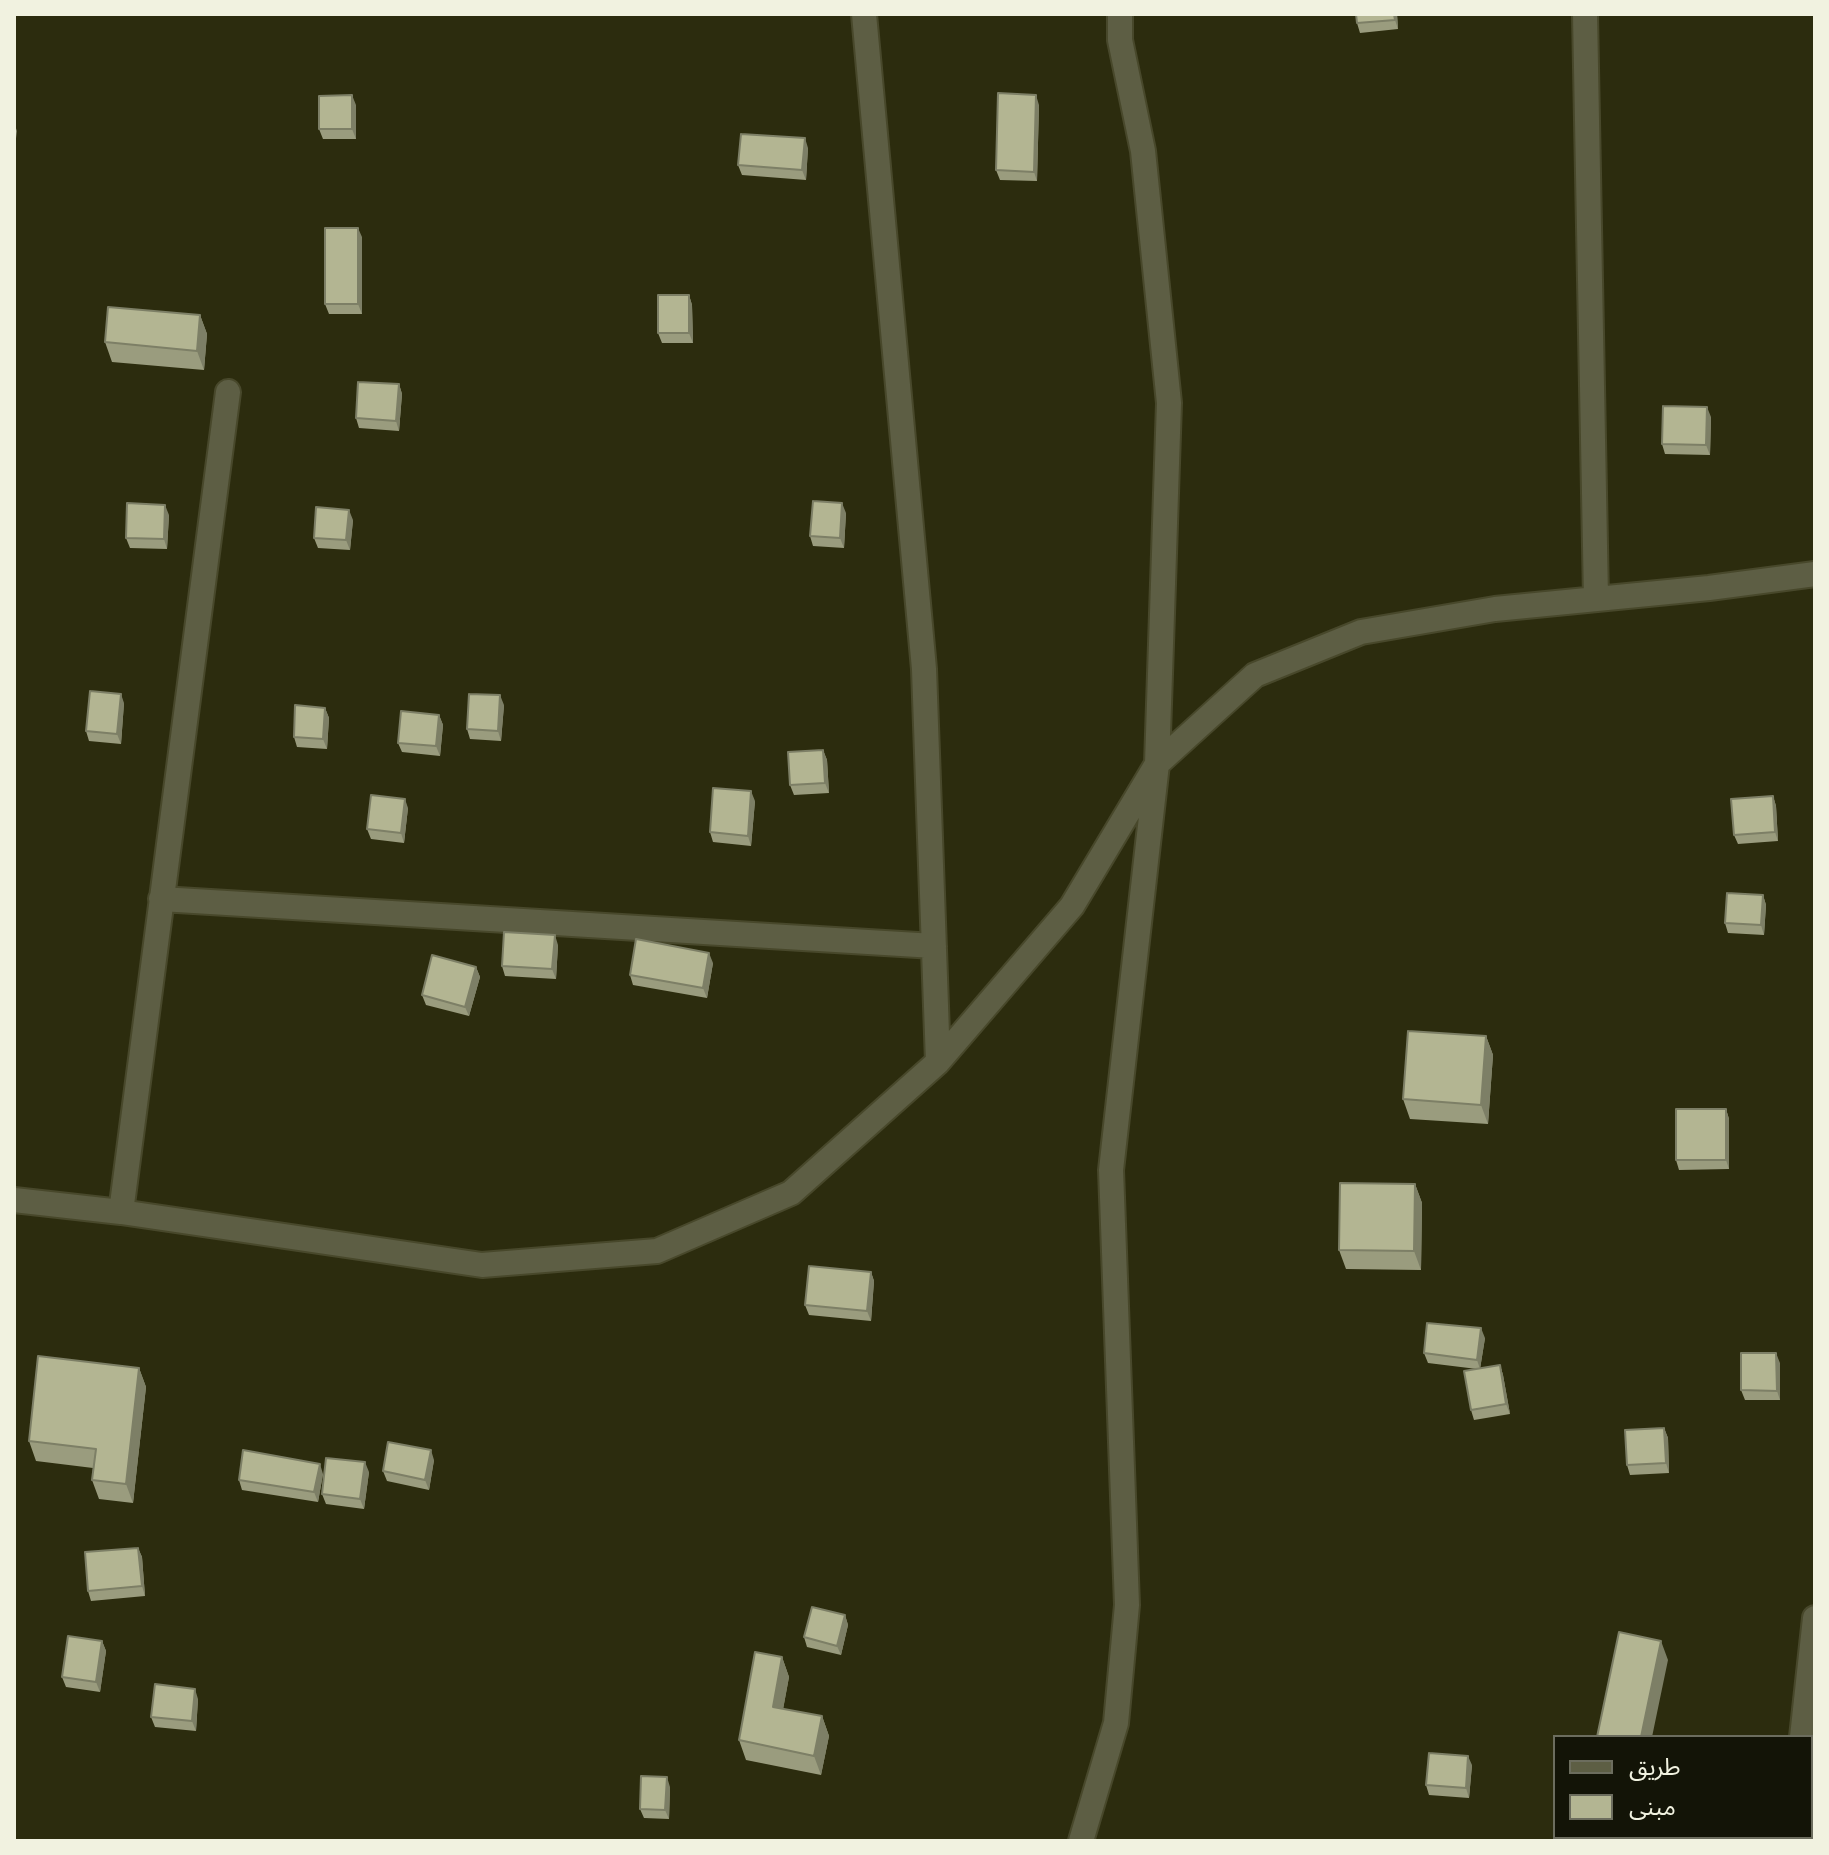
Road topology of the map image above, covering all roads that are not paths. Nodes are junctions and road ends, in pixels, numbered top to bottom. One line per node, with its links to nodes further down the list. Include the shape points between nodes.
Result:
1 (864, 14): 9 (street, via 924,669)
2 (1120, 14): 7 (street, via 1120,40 1143,151 1169,403)
3 (1585, 14): 6 (street)
4 (228, 392): 8 (street)
5 (1815, 574): 6 (street)
6 (1596, 599): 7 (street, via 1495,609 1361,632 1255,675)
7 (1157, 764): 10 (street, via 1072,906); 15 (street, via 1111,1170 1127,1605 1116,1723)
8 (161, 899): 9 (street); 12 (street)
9 (934, 946): 10 (street)
10 (938, 1062): 12 (street, via 791,1193 657,1251 482,1265)
11 (14, 1200): 12 (street)
12 (121, 1212)
13 (1815, 1618): 14 (street)
14 (1802, 1735)
15 (1081, 1841)

